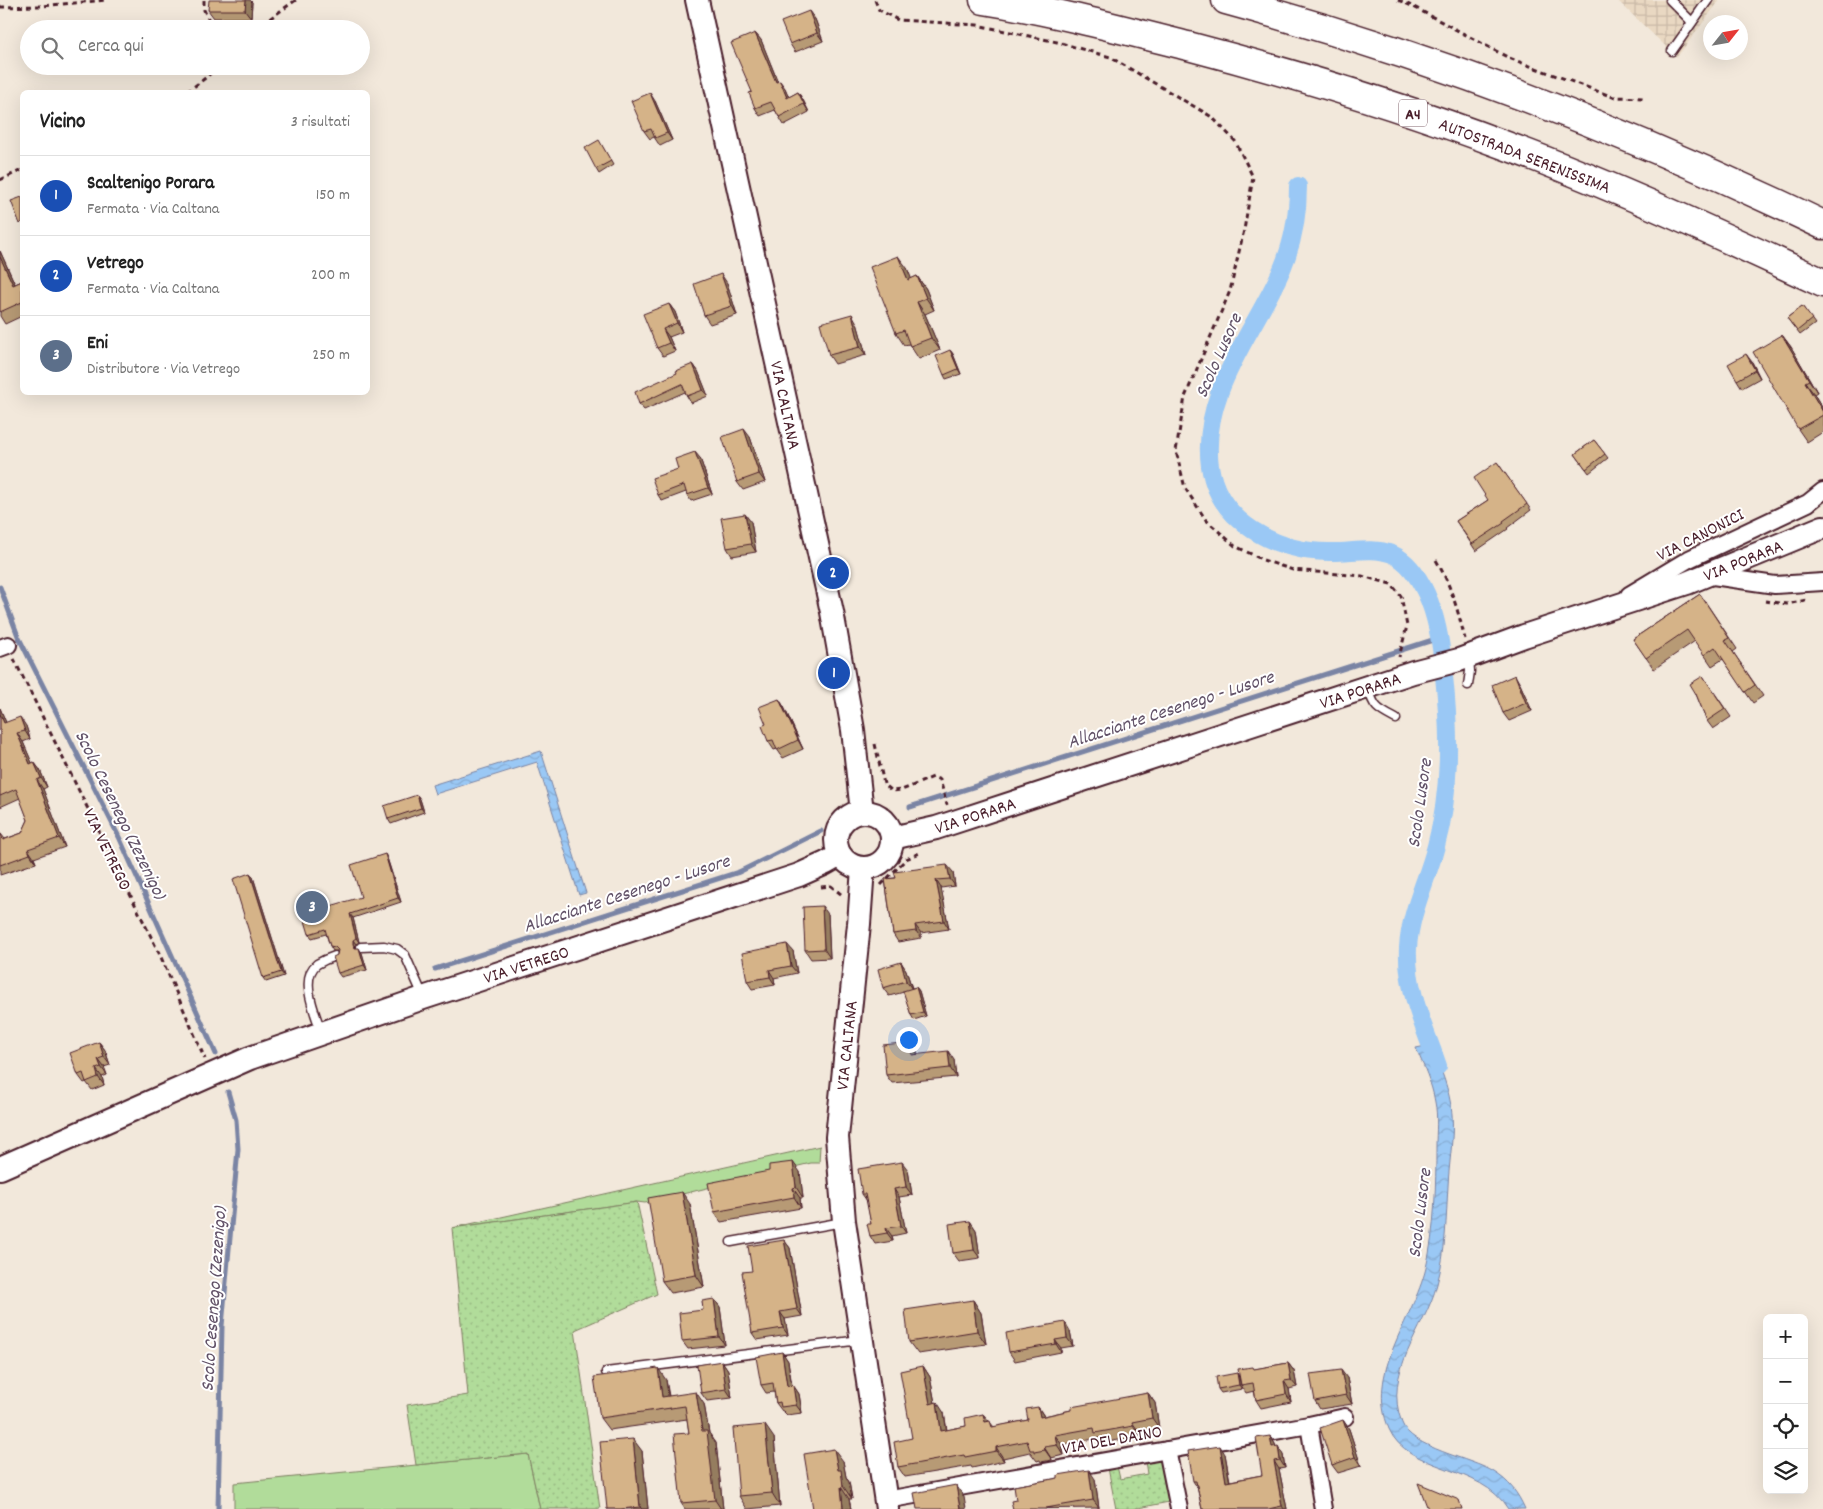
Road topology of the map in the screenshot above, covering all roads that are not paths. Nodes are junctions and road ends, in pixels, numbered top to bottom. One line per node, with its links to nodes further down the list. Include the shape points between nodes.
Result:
1 (697, 0): 19 (main road, VIA CALTANA, via 832,612 854,730)
2 (984, 0): 9 (highway, AUTOSTRADA SERENISSIMA / A4, via 1123,29 1218,54 1434,120 1504,144 1644,202)
3 (1226, 0): 8 (highway, via 1522,94 1673,155)
4 (1670, 0): 6 (lane)
5 (1708, 0): 6 (lane)
6 (1692, 22): 7 (lane)
7 (1672, 51)
8 (1823, 224)
9 (1823, 283)
10 (1823, 491): 14 (street, VIA CANONICI, via 1808,503 1689,559)
11 (1823, 527): 12 (main road, VIA PORARA)
12 (1706, 575): 13 (street, via 1775,586); 14 (main road, VIA PORARA)
13 (1823, 582)
14 (1596, 613): 15 (main road, VIA PORARA)
15 (1464, 658): 16 (lane, via 1470,671); 17 (main road, VIA PORARA, via 1406,665)
16 (1468, 685)
17 (1368, 688): 18 (lane, via 1372,704); 20 (main road, VIA PORARA, via 936,828)
18 (1396, 719)
19 (862, 812): 20 (main road, via 873,813 882,819); 21 (main road, via 842,822 836,844)
20 (892, 838): 22 (main road, via 887,856 872,867)
21 (840, 855): 22 (main road, via 850,864); 25 (main road, VIA VETREGO, via 799,875)
22 (863, 868): 28 (main road, VIA CALTANA, via 837,1137)
23 (361, 947): 25 (lane, via 384,946 405,955)
24 (335, 956): 26 (lane, via 316,965 310,975 308,992)
25 (423, 998): 26 (main road, VIA VETREGO)
26 (322, 1034): 27 (main road, VIA VETREGO, via 250,1058)
27 (0, 1168)
28 (844, 1221): 29 (lane); 30 (main road, VIA CALTANA)
29 (732, 1242)
30 (862, 1340): 31 (lane); 35 (main road, VIA CALTANA)
31 (606, 1372)
32 (1344, 1418): 33 (street, VIA DEL DAINO)
33 (1309, 1425): 34 (street, VIA DEL DAINO); 37 (street)
34 (1167, 1450): 35 (street, VIA DEL DAINO); 36 (street)
35 (886, 1505)
36 (1178, 1509)
37 (1323, 1509)

